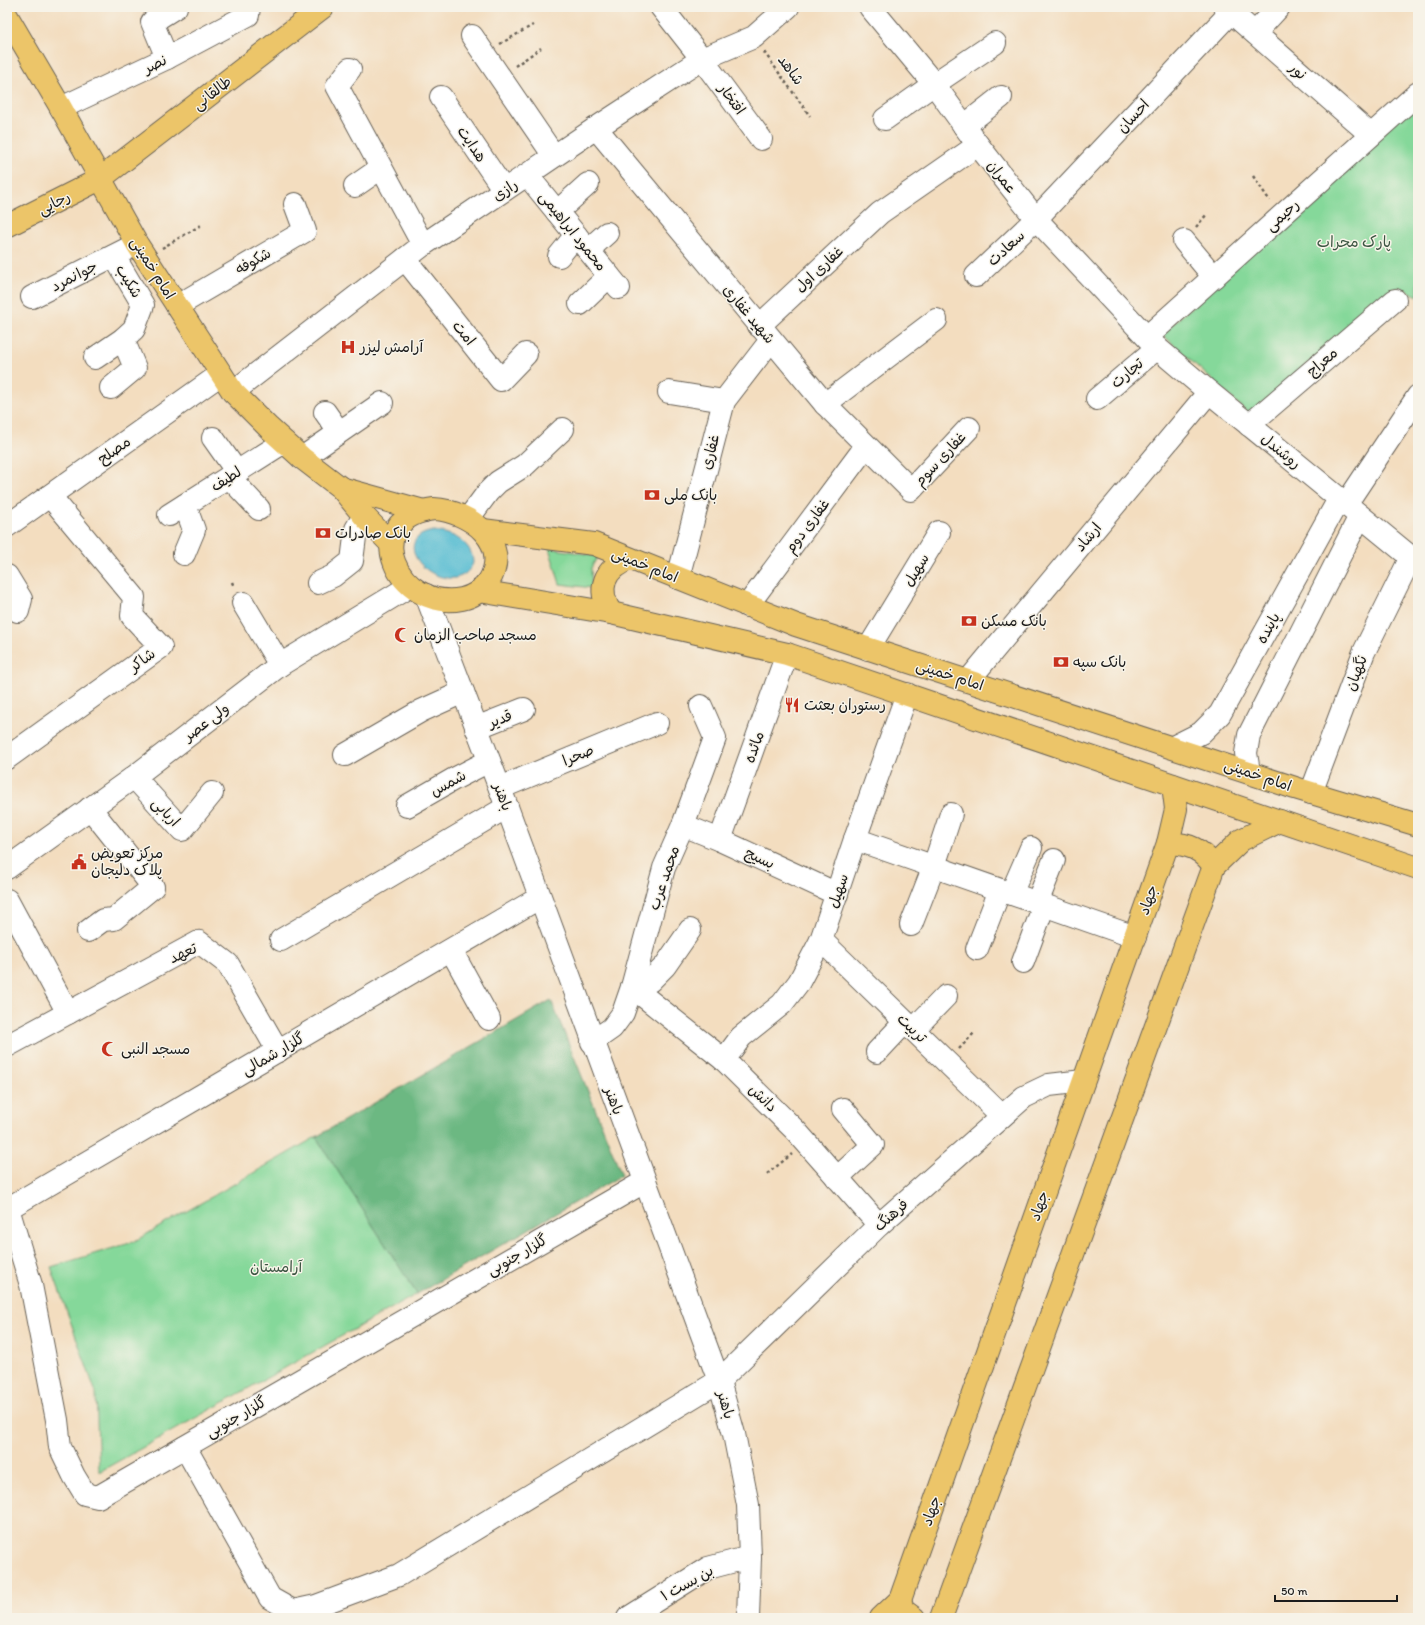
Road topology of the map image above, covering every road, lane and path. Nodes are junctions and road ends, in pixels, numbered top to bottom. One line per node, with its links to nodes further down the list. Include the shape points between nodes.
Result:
1 (176, 7): 17 (street, via 152,22)
2 (662, 7): 18 (street, افتخار)
3 (788, 7): 13 (street, رازی)
4 (870, 7): 21 (street, عمران)
5 (1279, 7): 11 (street)
6 (321, 8): 37 (main road, طالقانی)
7 (1228, 10): 11 (street, نور); 44 (street, احسان)
8 (248, 11): 17 (street, نصر)
9 (7, 16): 25 (main road, امام خمینی)
10 (533, 25): 16 (path)
11 (1255, 33): 30 (street, نور)
12 (472, 36): 16 (street)
13 (754, 37): 18 (street, رازی); 26 (path, شاهد)
14 (995, 43): 21 (street)
15 (541, 48): 20 (path)
16 (484, 54): 20 (street)
17 (167, 58): 25 (street, نصر)
18 (702, 59): 29 (street, رازی); 31 (street, افتخار)
19 (350, 69): 34 (street, via 337,86)
20 (500, 76): 33 (street)
21 (934, 84): 27 (street); 28 (street, عمران)
22 (1418, 93): 30 (street, رحیمی)
23 (441, 97): 40 (street, هدایت)
24 (1001, 97): 28 (street)
25 (62, 108): 37 (main road, امام خمینی)
26 (810, 116)
27 (885, 119)
28 (964, 126): 32 (street, عمران)
29 (596, 128): 33 (street, رازی); 62 (street, شهید غفاری)
30 (1371, 135): 43 (street, رحیمی)
31 (761, 139)
32 (978, 145): 44 (street, عمران); 62 (street, غفاری اول, via 880,213)
33 (554, 156): 35 (street, رازی)
34 (381, 168): 39 (street); 50 (street)
35 (527, 175): 40 (street, رازی); 42 (street, محمود ابراهیمی)
36 (1253, 176): 43 (path)
37 (100, 179): 46 (main road, رجایی); 51 (main road, امام خمینی)
38 (588, 184): 42 (street)
39 (355, 186)
40 (504, 190): 50 (street, رازی)
41 (295, 204): 60 (street, شکوفه, via 305,231)
42 (557, 212): 49 (street, محمود ابراهیمی)
43 (1281, 217): 56 (street, رحیمی)
44 (1036, 220): 55 (street, سعادت); 64 (street, عمران)
45 (203, 224): 51 (path)
46 (7, 226)
47 (607, 233): 49 (street)
48 (1184, 241): 56 (street)
49 (582, 243): 53 (street); 59 (street, محمود ابراهیمی, via 614,282)
50 (423, 245): 54 (street, رازی)
51 (141, 251): 52 (street, جوانمرد); 60 (main road, امام خمینی)
52 (114, 256): 57 (street, جوانمرد); 63 (street, شکیب, via 143,305 134,329)
53 (559, 256)
54 (405, 259): 65 (street, امت, via 502,380); 69 (street, رازی)
55 (976, 276)
56 (1214, 277): 64 (street, رحیمی)
57 (32, 297)
58 (1395, 300): 78 (street, معراج)
59 (580, 304)
60 (177, 306): 67 (main road, امام خمینی)
61 (936, 320): 76 (street)
62 (765, 333): 74 (street, غفاری); 76 (street, شهید غفاری)
63 (122, 339): 66 (street, شکیب); 68 (street, via 135,368)
64 (1152, 342): 71 (street, روشندل); 73 (street, تجارت)
65 (526, 354)
66 (94, 358)
67 (221, 374): 69 (main road, امام خمینی); 89 (street, مصلح)
68 (112, 388)
69 (234, 392): 83 (main road, امام خمینی)
70 (669, 392): 74 (street)
71 (1209, 392): 78 (street, روشندل); 113 (street, ارشاد)
72 (1418, 396): 90 (street, پاینده)
73 (1097, 399)
74 (724, 401): 102 (street, غفاری)
75 (382, 402): 81 (street)
76 (825, 404): 84 (street, شهید غفاری)
77 (325, 412): 81 (street)
78 (1249, 425): 90 (street, روشندل)
79 (969, 428): 88 (street, غفاری سوم)
80 (563, 429): 94 (street, via 525,465 498,482 481,500)
81 (339, 432): 85 (street)
82 (213, 438): 86 (street)
83 (284, 442): 85 (main road, امام خمینی); 86 (street, لطیف)
84 (866, 446): 88 (street, شهید غفاری); 107 (street, غفاری دوم)
85 (302, 458): 87 (main road, امام خمینی)
86 (233, 474): 91 (street); 98 (street, لطیف, via 177,510 194,530)
87 (341, 488): 92 (main road, امام خمینی); 93 (main road, امام خمینی)
88 (911, 490)
89 (50, 496): 95 (street, مصلح); 122 (street, شاکر, via 134,597 132,616 161,647)
90 (1349, 506): 100 (street, روشندل); 120 (street, پاینده, via 1220,714 1201,733); 124 (street, پاینده, via 1250,735 1246,753)
91 (259, 510)
92 (424, 511): 94 (main road, via 443,510 460,514); 97 (main road, via 407,518 394,534)
93 (364, 516): 97 (main road, امام خمینی); 103 (street, via 356,529 352,561 333,576)
94 (476, 524): 99 (main road, امام خمینی, via 594,544); 105 (main road, via 492,546 495,566 487,584)
95 (7, 526)
96 (939, 532): 110 (street, سهیل)
97 (391, 544): 104 (main road, via 398,572)
98 (184, 554)
99 (630, 559): 102 (main road, امام خمینی); 109 (main road, via 620,562 613,568 603,585 605,604)
100 (1414, 560): 128 (street, نگهبان, via 1364,652)
101 (7, 576): 108 (street, via 21,599)
102 (678, 578): 107 (main road, امام خمینی)
103 (318, 583)
104 (418, 590): 105 (main road, via 439,599 453,600 471,596); 112 (street, ولی عصر); 114 (street, باهنر)
105 (479, 591): 109 (main road)
106 (243, 603): 112 (street)
107 (747, 606): 110 (main road, امام خمینی)
108 (18, 611)
109 (611, 612): 111 (main road)
110 (868, 649): 113 (main road, امام خمینی)
111 (787, 654): 115 (main road); 137 (street, مائده)
112 (280, 665): 125 (street, ولی عصر)
113 (968, 681): 120 (main road, امام خمینی)
114 (463, 692): 119 (street, باهنر); 121 (street, via 421,711)
115 (907, 694): 126 (main road); 136 (street, سهیل)
116 (701, 706): 134 (street, محمد عرب, via 715,738)
117 (524, 709): 119 (street, قدیر)
118 (657, 723): 129 (street, صحرا)
119 (476, 728): 123 (street, باهنر)
120 (1173, 748): 124 (main road, امام خمینی)
121 (345, 755)
122 (7, 758)
123 (489, 761): 129 (street, باهنر); 130 (street, شمس)
124 (1249, 772): 128 (main road, امام خمینی)
125 (134, 777): 127 (street, اربابی, via 182,830); 131 (street, ولی عصر)
126 (1173, 785): 133 (main road); 138 (main road, جهاد, via 1176,809)
127 (212, 793)
128 (1311, 793): 135 (main road, امام خمینی)
129 (503, 798): 147 (street, باهنر); 154 (street, صحرا)
130 (407, 806)
131 (90, 808): 143 (street, ولی عصر); 152 (street, via 153,887 114,919 103,920)
132 (951, 814): 141 (street)
133 (1280, 821): 142 (main road, via 1242,840); 144 (main road)
134 (683, 825): 137 (street, بسیج); 159 (street, محمد عرب, via 664,868)
135 (1418, 825)
136 (855, 838): 141 (street); 146 (street, سهیل)
137 (720, 840): 146 (street, بسیج)
138 (1168, 843): 142 (main road, via 1182,843 1195,848 1206,855); 153 (main road, جهاد)
139 (1031, 848): 145 (street)
140 (1054, 860): 149 (street)
141 (934, 866): 145 (street); 150 (street)
142 (1214, 866): 186 (main road)
143 (7, 868)
144 (1418, 868)
145 (1005, 892): 149 (street); 156 (street)
146 (837, 894): 155 (street, سهیل)
147 (539, 898): 157 (street, گلزار شمالی); 164 (street, باهنر)
148 (7, 900): 161 (street)
149 (1040, 904): 153 (street); 158 (street)
150 (911, 925)
151 (690, 930): 159 (street, via 665,966 650,981)
152 (88, 931)
153 (1135, 937): 169 (main road, جهاد)
154 (281, 940)
155 (821, 940): 163 (street, تربیت); 168 (street, سهیل, via 799,982 782,1004 741,1037)
156 (977, 949)
157 (451, 950): 162 (street); 166 (street, گلزار شمالی)
158 (1023, 962)
159 (632, 987): 164 (street, محمد عرب, via 623,1013 612,1028); 168 (street, دانش)
160 (946, 996): 163 (street)
161 (68, 1013): 165 (street, تعهد); 166 (street, تعهد, via 199,942 228,964)
162 (489, 1019)
163 (909, 1026): 167 (street); 171 (street, تربیت)
164 (592, 1042): 175 (street, باهنر)
165 (7, 1046)
166 (278, 1051): 176 (street, گلزار شمالی)
167 (877, 1052)
168 (724, 1060): 172 (street, دانش)
169 (1083, 1081): 171 (street, فرهنگ, via 1050,1085 1024,1097); 181 (main road, جهاد)
170 (843, 1109): 174 (street, via 873,1145)
171 (1002, 1116): 177 (street, فرهنگ)
172 (806, 1142): 173 (path); 174 (street, دانش)
173 (767, 1174)
174 (837, 1178): 177 (street, دانش)
175 (644, 1182): 178 (street, باهنر); 179 (street, گلزار جنوبی)
176 (7, 1207): 179 (street, گلزار جنوبی, via 31,1285 60,1447 85,1494 98,1497)
177 (879, 1225): 178 (street, فرهنگ)
178 (718, 1381): 179 (street, فرهنگ, via 399,1575 316,1606 294,1610 270,1598); 180 (street, باهنر, via 734,1434 748,1505)
179 (185, 1447)
180 (750, 1557): 182 (street, بن بست ۱, via 708,1568); 183 (street, باهنر)
181 (900, 1600): 184 (main road, جهاد); 185 (main road, via 903,1610)
182 (628, 1618)
183 (748, 1618)
184 (881, 1618)
185 (914, 1618)
186 (942, 1618)

